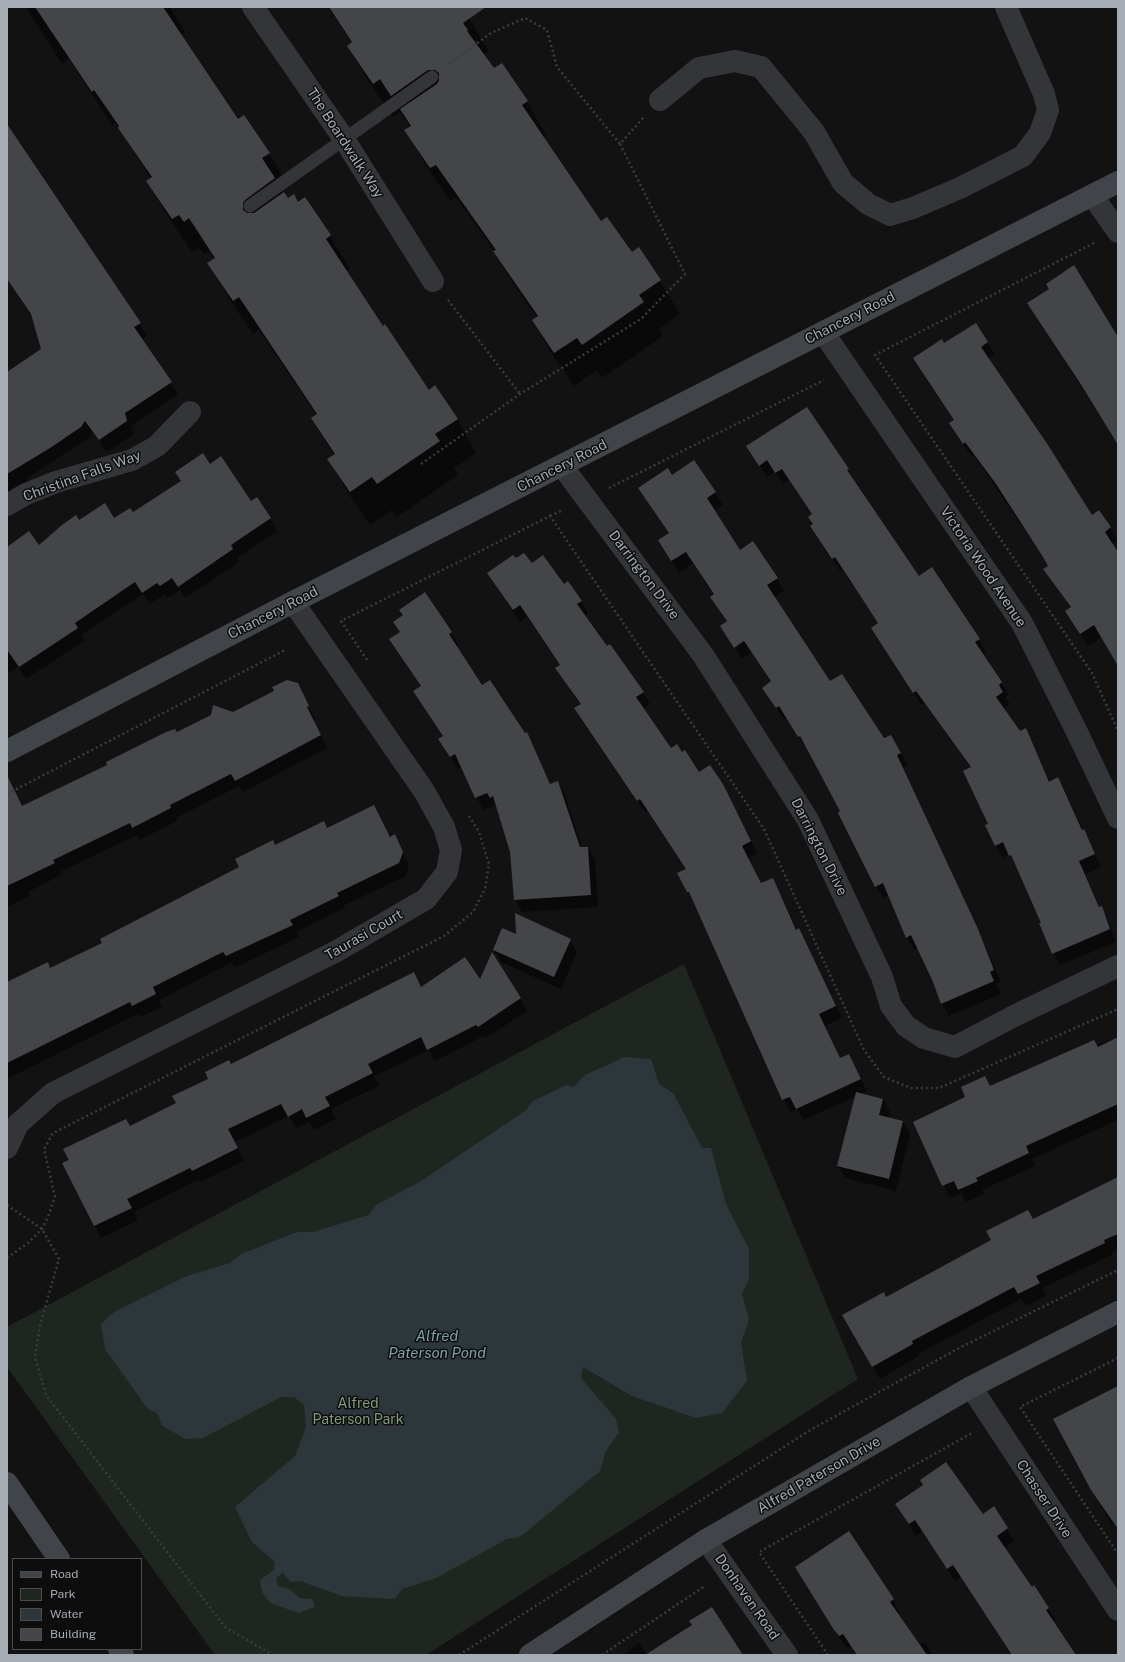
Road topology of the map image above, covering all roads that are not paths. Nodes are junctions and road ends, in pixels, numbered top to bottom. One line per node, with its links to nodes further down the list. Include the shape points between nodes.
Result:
1 (253, 7): 5 (street, The Boardwalk Way)
2 (1006, 7): 4 (street, via 1044,94 1048,110 1040,134 1023,156 960,188 890,215 868,204 843,183 814,132 761,67 735,61 699,68)
3 (432, 77): 5 (lane)
4 (660, 100)
5 (344, 140): 8 (lane); 10 (street, The Boardwalk Way)
6 (1118, 182): 7 (street, Chancery Road)
7 (1092, 195): 9 (street); 11 (street, Chancery Road)
8 (250, 206)
9 (1118, 232)
10 (433, 281)
11 (823, 332): 13 (street, Chancery Road); 17 (street, Victoria Wood Avenue, via 1022,623)
12 (190, 412): 14 (street, Christina Falls Way, via 157,446 132,460 56,482 26,494)
13 (562, 466): 15 (street, Chancery Road); 18 (street, Darrington Drive, via 703,655 808,820 882,977 891,1006 906,1026 924,1038 955,1047)
14 (7, 506)
15 (293, 602): 16 (street, Chancery Road); 19 (street, Taurasi Court, via 424,791 444,827 451,850 447,872 426,899 336,952 53,1093 18,1124)
16 (7, 751)
17 (1118, 818)
18 (1118, 966)
19 (7, 1148)
20 (1118, 1312): 21 (street, Alfred Paterson Drive)
21 (971, 1387): 23 (street, Alfred Paterson Drive); 25 (street, Chasser Drive)
22 (7, 1483): 24 (street)
23 (706, 1540): 26 (street, Alfred Paterson Drive); 27 (street, Donhaven Road)
24 (57, 1558)
25 (1118, 1610)
26 (530, 1655)
27 (787, 1655)

